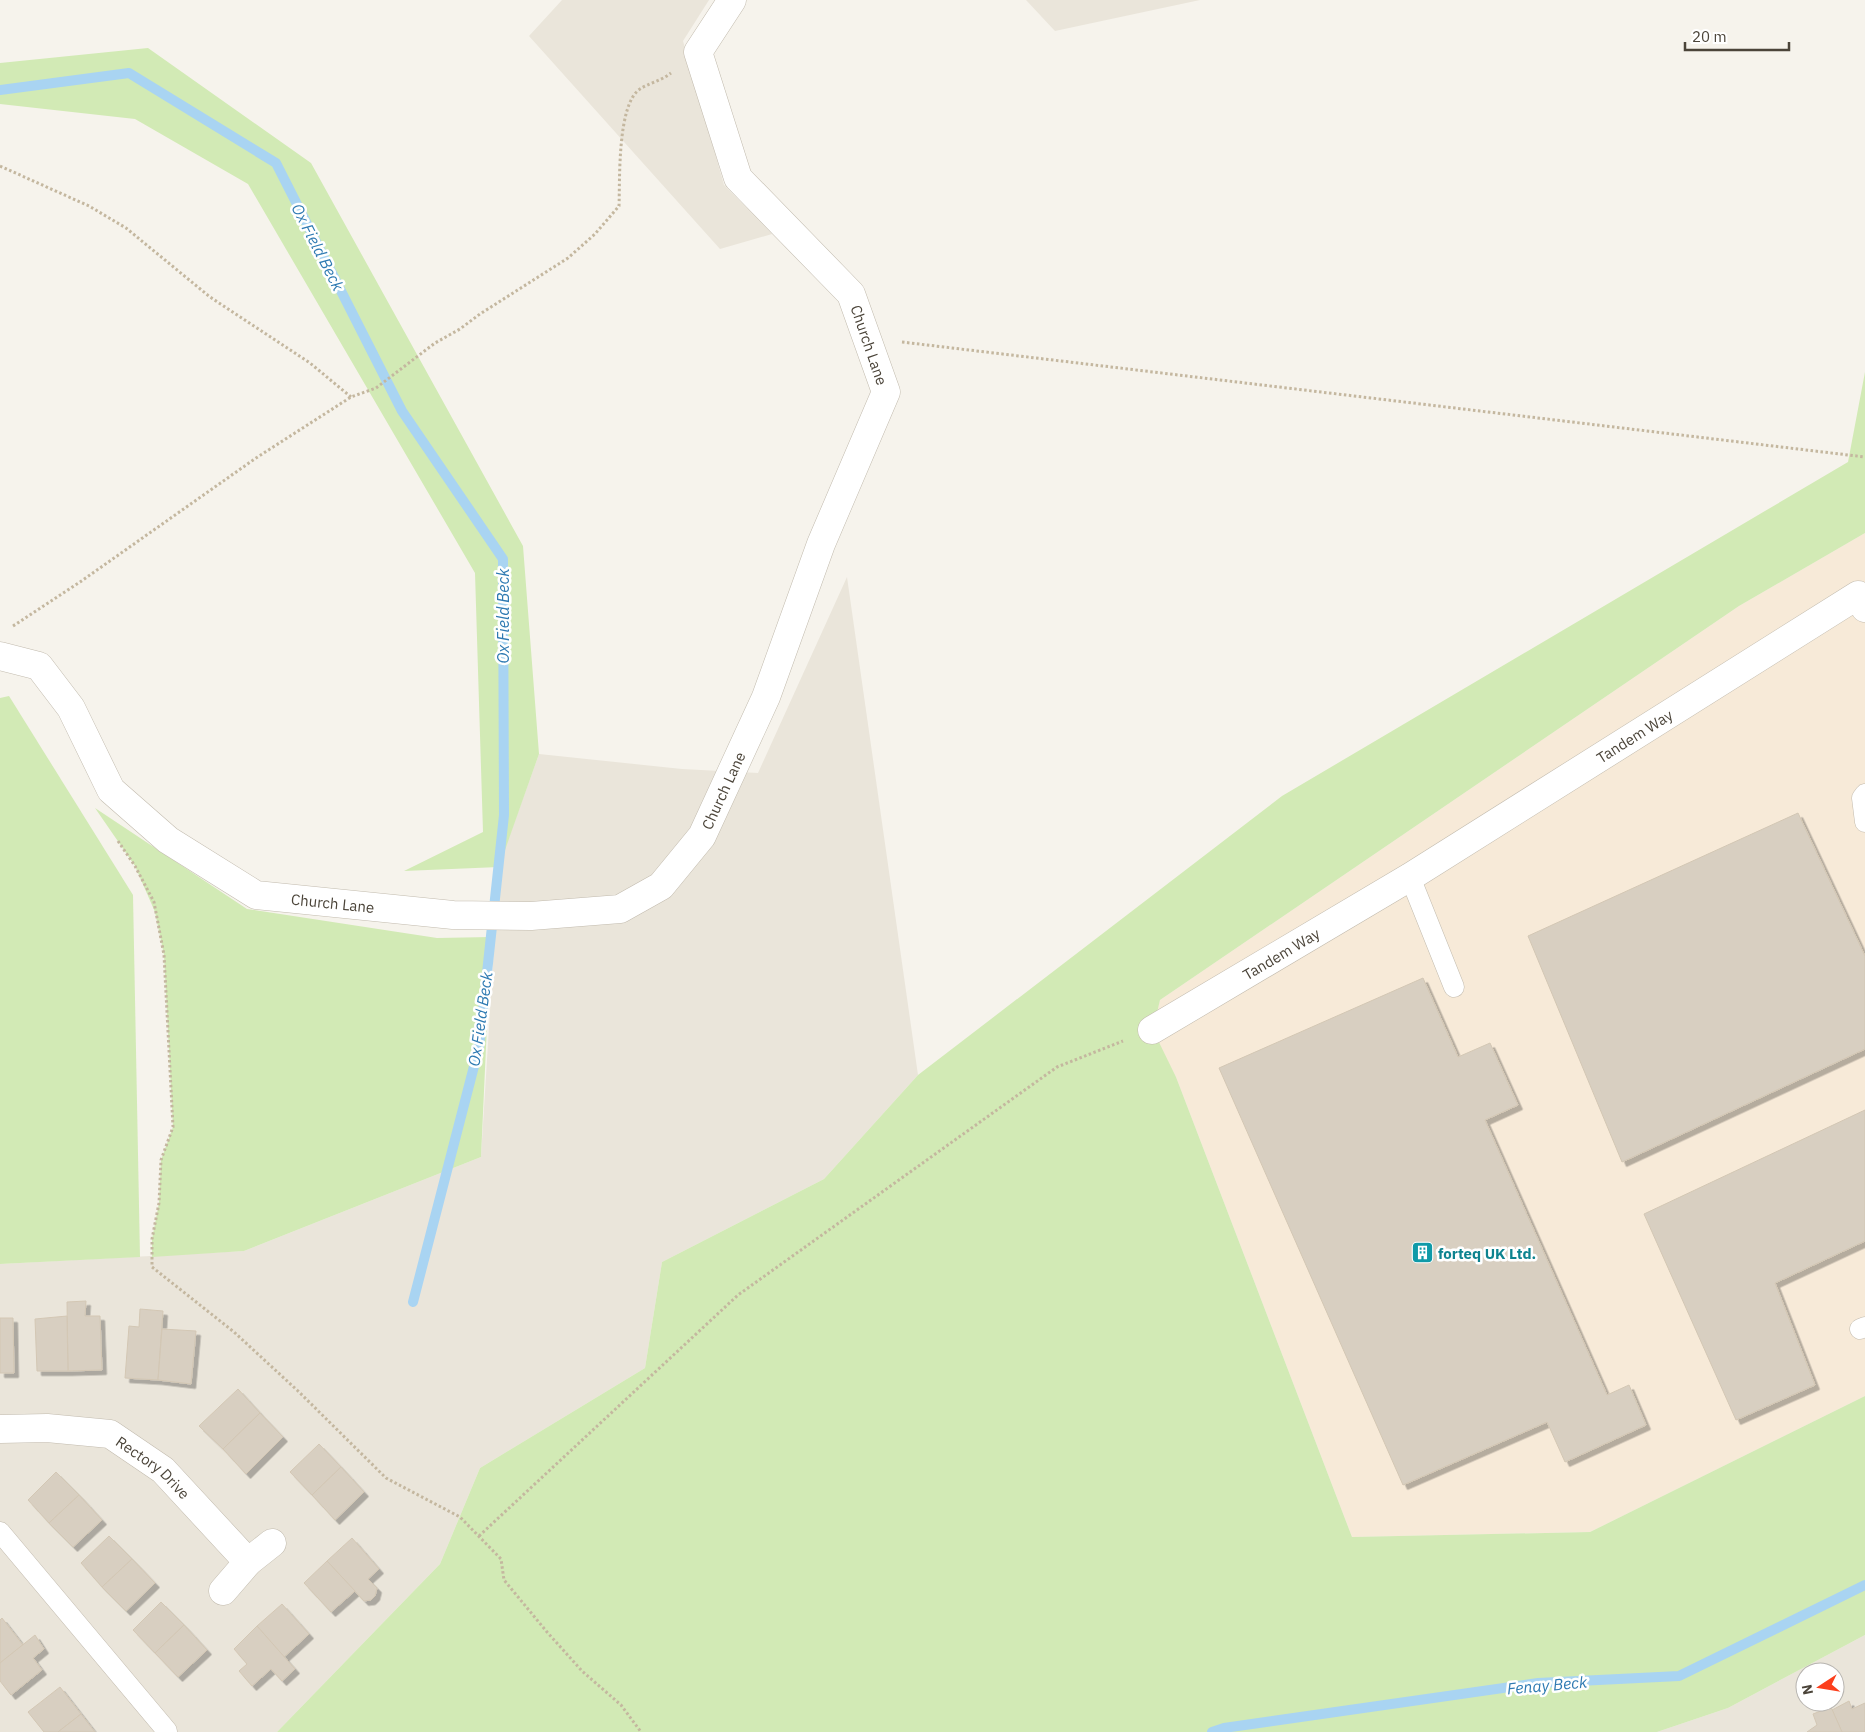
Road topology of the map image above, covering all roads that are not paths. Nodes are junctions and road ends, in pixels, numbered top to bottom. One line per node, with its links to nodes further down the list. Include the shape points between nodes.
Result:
1 (732, 0): 3 (street, Church Lane, via 698,52 738,178 851,294 886,392 821,544 766,697 702,836 661,886 620,909 531,916 453,916 256,895 168,840 111,790 71,708 39,666)
2 (1863, 598): 6 (street, Tandem Way)
3 (0, 656)
4 (1865, 794): 5 (lane, via 1862,798)
5 (1865, 822)
6 (1410, 877): 7 (lane); 8 (street, Tandem Way)
7 (1454, 987)
8 (1152, 1030)
9 (0, 1430): 12 (street, Rectory Drive, via 47,1428 110,1434 163,1470)
10 (0, 1532): 14 (lane)
11 (272, 1542): 12 (street)
12 (248, 1562): 13 (street)
13 (223, 1591)
14 (167, 1731)

